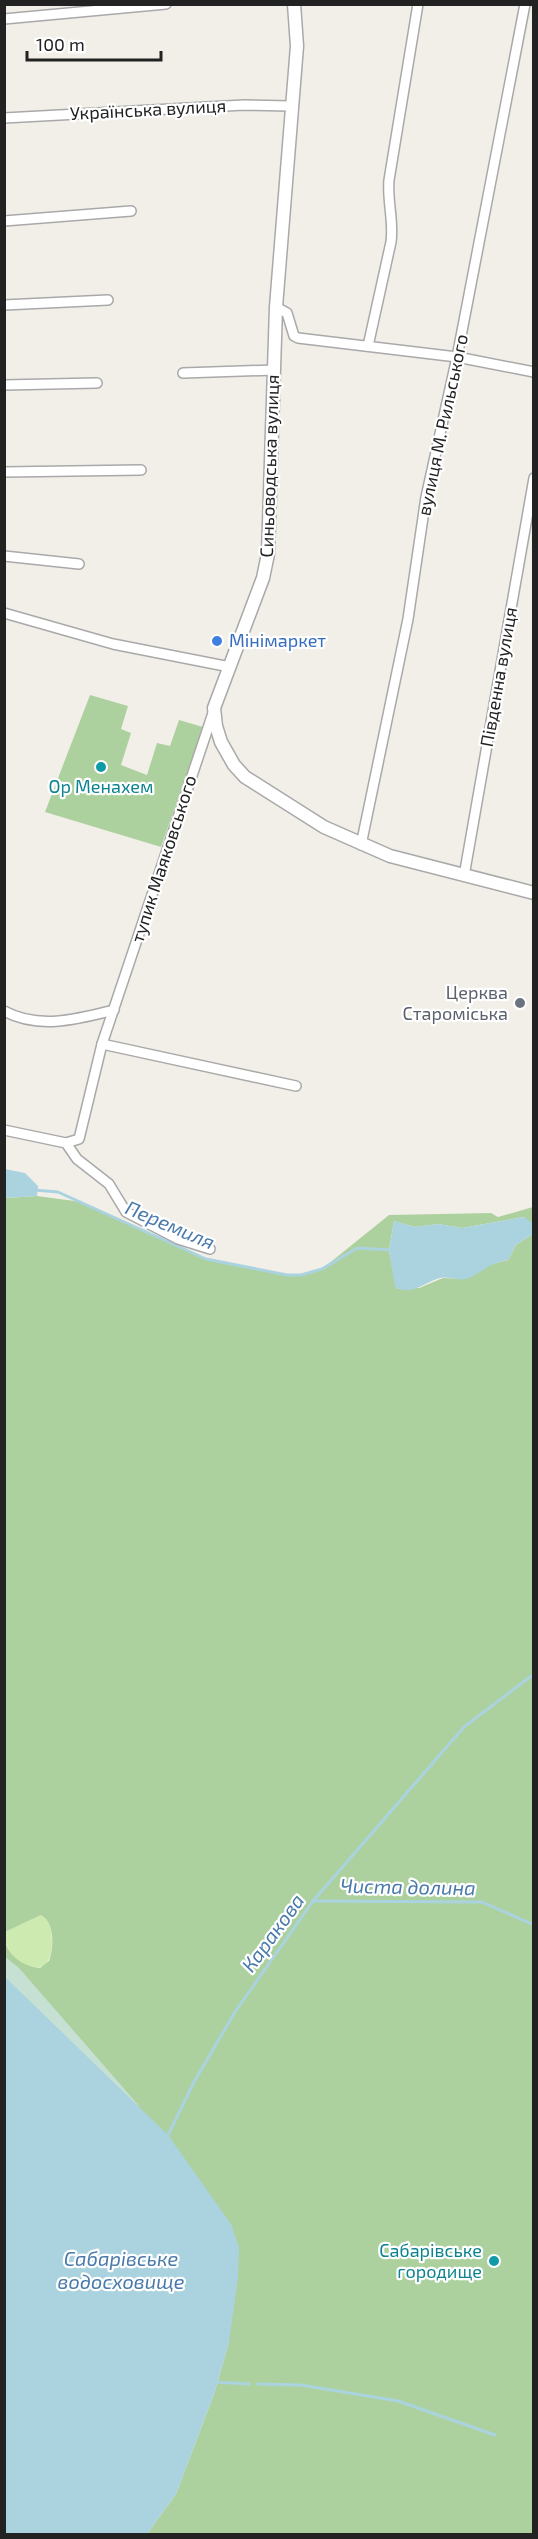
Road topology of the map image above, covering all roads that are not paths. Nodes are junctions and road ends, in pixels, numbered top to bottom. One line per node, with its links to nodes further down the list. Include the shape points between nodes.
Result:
1 (166, 4): 5 (street)
2 (294, 4): 7 (street, Синьоводська вулиця, via 297,46)
3 (418, 4): 14 (street, via 389,180 391,242)
4 (525, 4): 15 (street, вулиця М. Рильського)
5 (127, 7): 6 (street)
6 (4, 19)
7 (291, 106): 8 (street, Українська вулиця); 13 (street, Синьоводська вулиця)
8 (4, 118)
9 (131, 211): 10 (street)
10 (4, 221)
11 (108, 300): 12 (street)
12 (4, 305)
13 (276, 307): 14 (street, via 286,314 298,338); 16 (street, Синьоводська вулиця)
14 (368, 346): 15 (street)
15 (458, 357): 17 (street); 29 (street, вулиця М. Рильського, via 426,497 408,619)
16 (274, 369): 18 (street); 27 (street, Синьоводська вулиця, via 268,554)
17 (534, 372)
18 (183, 373)
19 (97, 383): 20 (street)
20 (4, 386)
21 (141, 470): 22 (street)
22 (4, 472)
23 (534, 478): 30 (street, Південна вулиця)
24 (4, 556): 25 (street)
25 (79, 564)
26 (4, 614): 27 (street, via 113,644)
27 (230, 667): 28 (street, Синьоводська вулиця)
28 (214, 708): 29 (street, via 223,748 245,777 324,827); 32 (street, тупик Маяковського)
29 (361, 845): 30 (street)
30 (464, 876): 31 (street)
31 (534, 893)
32 (114, 1010): 33 (street, via 44,1022); 34 (street, тупик Маяковського)
33 (4, 1011)
34 (102, 1044): 35 (street); 37 (street, тупик Маяковського, via 79,1139)
35 (296, 1086)
36 (4, 1130): 37 (street)
37 (66, 1143): 38 (street, via 77,1159 109,1184 126,1212 178,1239)
38 (210, 1249)

